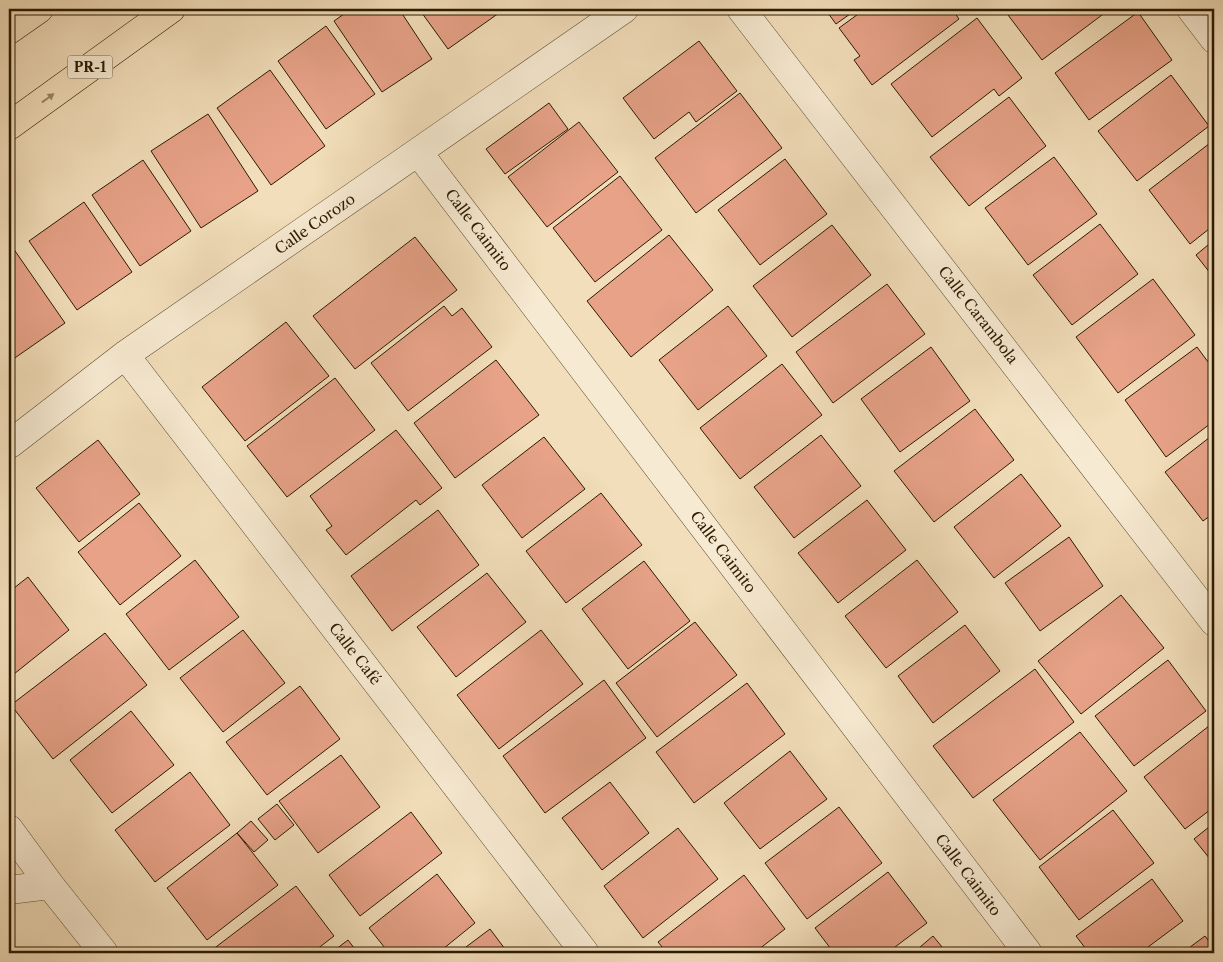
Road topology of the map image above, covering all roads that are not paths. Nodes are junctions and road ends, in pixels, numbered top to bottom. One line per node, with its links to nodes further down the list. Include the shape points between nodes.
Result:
1 (39, 9): 6 (highway)
2 (172, 9): 8 (highway, PR-1, one-way to 2)
3 (624, 9): 9 (street, Calle Corozo)
4 (741, 9): 12 (street, Calle Carambola)
5 (1191, 9): 7 (street)
6 (9, 30)
7 (1214, 39)
8 (9, 126)
9 (418, 152): 10 (street, Calle Corozo); 18 (street, Calle Caimito)
10 (126, 356): 11 (street, Calle Corozo); 17 (street, Calle Café)
11 (10, 444)
12 (1214, 622)
13 (9, 829): 14 (street)
14 (50, 885): 15 (street); 16 (street)
15 (9, 890)
16 (104, 953)
17 (584, 953)
18 (1028, 953)

